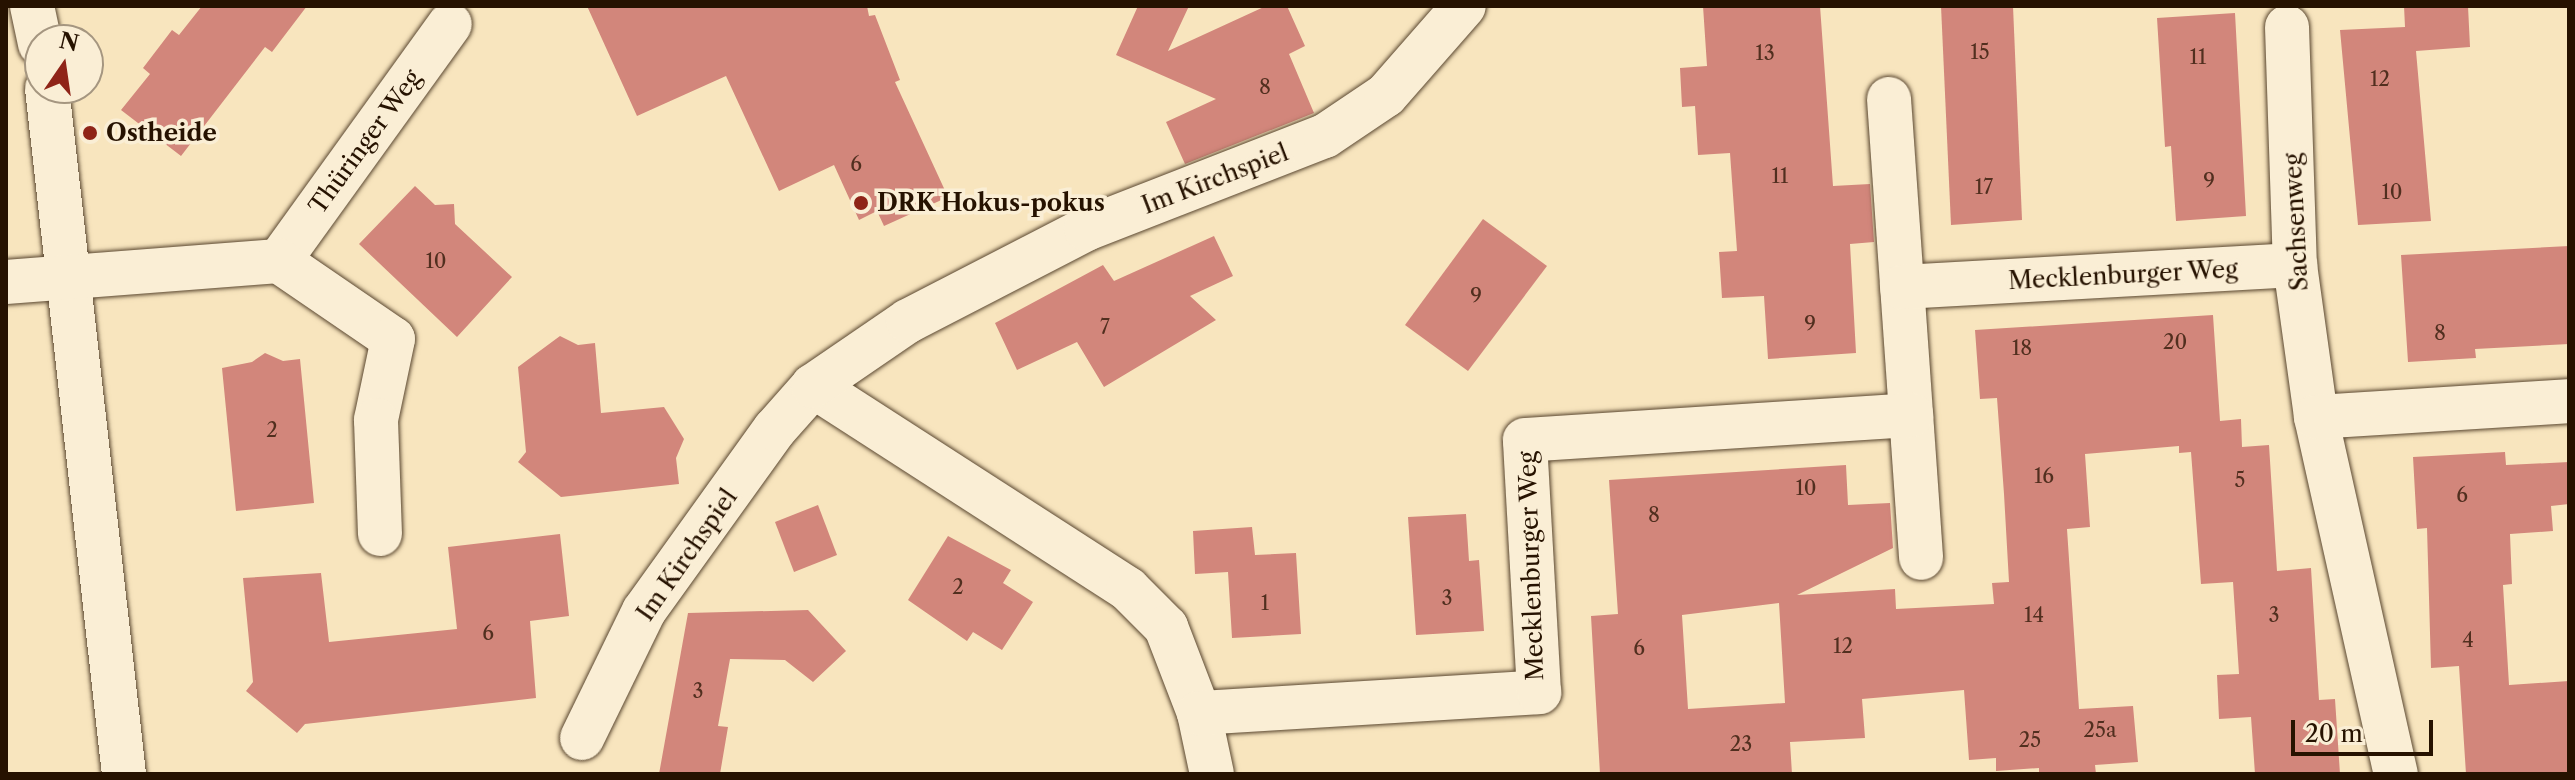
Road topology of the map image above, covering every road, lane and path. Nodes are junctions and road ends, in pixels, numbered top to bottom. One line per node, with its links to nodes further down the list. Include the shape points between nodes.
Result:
1 (1464, 6): 11 (street, Im Kirchspiel, via 1386,95 1325,136 1086,229 908,321)
2 (450, 24): 6 (street, Thüringer Weg)
3 (2287, 27): 7 (street, Sachsenweg)
4 (1889, 99): 10 (street)
5 (49, 104): 8 (street)
6 (279, 261): 8 (street); 15 (street, via 393,339 376,420)
7 (2295, 265): 10 (street, Mecklenburger Weg); 14 (street, Sachsenweg)
8 (67, 276): 9 (street); 19 (street)
9 (6, 282)
10 (1902, 287): 13 (street)
11 (813, 386): 17 (street, via 1128,589 1166,627); 18 (street, Im Kirchspiel, via 775,429 644,611)
12 (2569, 401): 14 (street)
13 (1911, 415): 16 (street); 17 (street, Mecklenburger Weg, via 1525,440 1539,692)
14 (2316, 417): 21 (street, Sachsenweg)
15 (380, 534)
16 (1921, 558)
17 (1199, 713): 20 (street)
18 (582, 738)
19 (124, 774)
20 (1212, 774)
21 (2396, 774)

